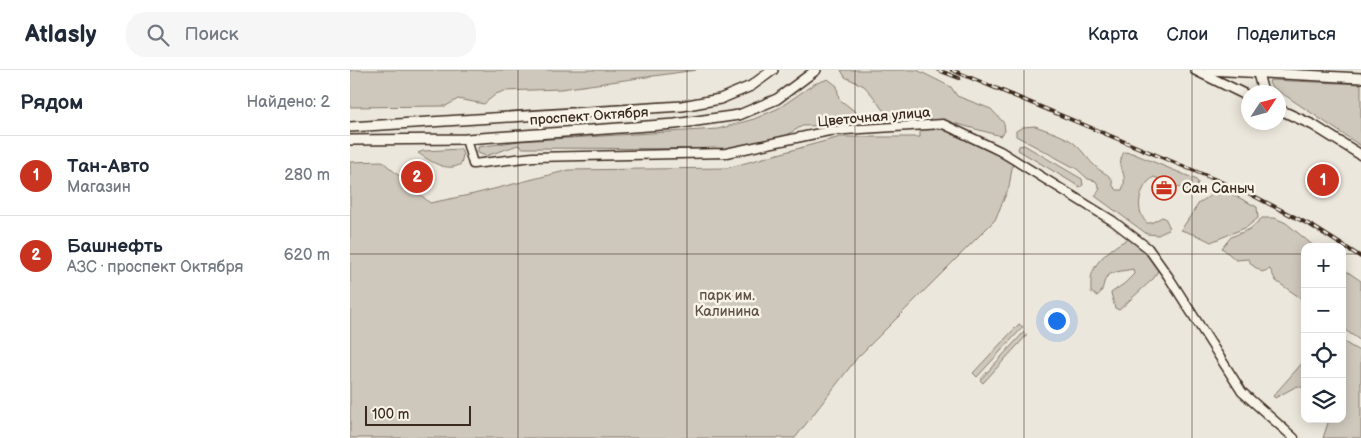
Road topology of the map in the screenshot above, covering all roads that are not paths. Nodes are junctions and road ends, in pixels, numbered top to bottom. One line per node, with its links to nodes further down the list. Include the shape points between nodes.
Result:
1 (773, 70): 10 (main road, проспект Октября, via 751,86 720,99 682,106)
2 (816, 70): 11 (main road, проспект Октября, via 778,99 739,115 675,124)
3 (1195, 70): 8 (main road)
4 (1208, 70): 5 (main road)
5 (1257, 71): 6 (main road); 7 (main road)
6 (1361, 78)
7 (1261, 85)
8 (1241, 93)
9 (1286, 113): 13 (main road, via 1313,125)
10 (350, 127)
11 (466, 139): 12 (main road, проспект Октября); 14 (street, Цветочная улица, via 473,164 532,157 726,154 829,131 943,124 1000,151 1113,221 1148,248 1242,392)
12 (350, 140)
13 (1361, 155)
14 (1294, 438)

